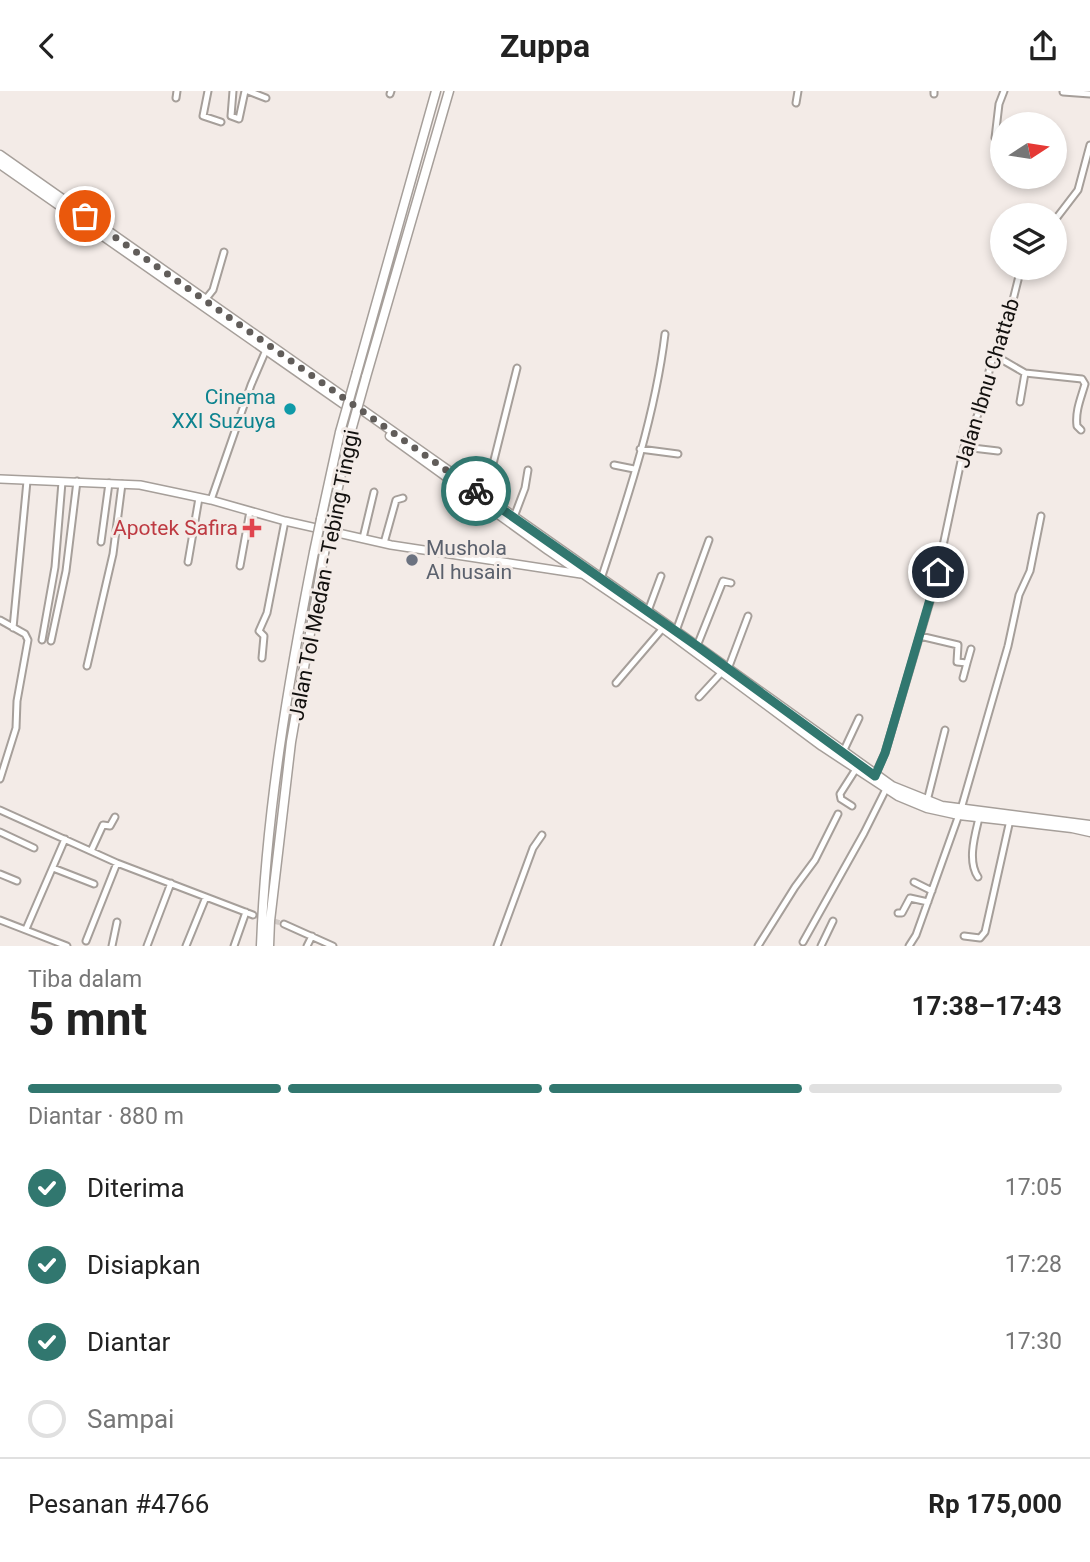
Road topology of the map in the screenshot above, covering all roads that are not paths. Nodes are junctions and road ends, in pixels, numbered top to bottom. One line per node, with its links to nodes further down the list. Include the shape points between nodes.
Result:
1 (208, 91): 13 (street, via 203,116)
2 (233, 91): 3 (street, via 231,116 240,119)
3 (246, 91): 10 (street)
4 (436, 91): 129 (highway, bridge, via 340,432 314,552 272,793)
5 (450, 91): 130 (highway, Jalan Tol Medan - Tebing Tinggi, bridge, via 349,438 331,519 291,742)
6 (798, 91): 11 (street)
7 (1004, 91): 12 (street)
8 (1063, 92): 9 (street)
9 (1090, 95)
10 (266, 99)
11 (796, 103)
12 (998, 112)
13 (220, 121)
14 (1090, 145): 17 (street, via 1078,190)
15 (0, 155): 20 (highway)
16 (0, 164): 22 (highway)
17 (1067, 204)
18 (224, 253): 20 (street, via 214,290)
19 (1018, 280): 23 (street, Jalan Ibnu Chattab)
20 (205, 300): 44 (highway)
21 (666, 334): 31 (street)
22 (266, 350): 47 (street); 58 (highway)
23 (994, 355): 25 (street); 28 (street, Jalan Ibnu Chattab)
24 (517, 369): 44 (street)
25 (1025, 373): 26 (street); 27 (street, via 1082,379 1085,384 1076,420)
26 (1020, 402)
27 (1081, 430)
28 (968, 437): 29 (street, Jalan Ibnu Chattab); 30 (street)
29 (964, 447): 30 (street); 69 (street, Jalan Ibnu Chattab)
30 (975, 448): 32 (street)
31 (640, 449): 33 (street); 35 (street)
32 (998, 451)
33 (678, 454)
34 (614, 465): 35 (street)
35 (634, 469): 61 (street)
36 (528, 470): 50 (street)
37 (0, 479): 38 (main road)
38 (27, 481): 40 (main road); 66 (street)
39 (77, 481): 40 (main road); 41 (main road); 71 (street, via 66,571)
40 (62, 482): 70 (street, via 55,567)
41 (109, 483): 42 (main road); 54 (street)
42 (122, 484): 45 (main road); 76 (street, via 113,554)
43 (374, 492): 52 (street)
44 (481, 494): 50 (highway)
45 (199, 498): 47 (main road); 56 (street)
46 (403, 498): 55 (street, via 396,500)
47 (211, 500): 48 (main road)
48 (250, 511): 51 (main road); 57 (street)
49 (1041, 516): 91 (street, via 1030,571 1019,595)
50 (514, 517): 59 (highway)
51 (285, 521): 52 (main road); 74 (street, via 267,613 259,631 264,639)
52 (363, 538): 55 (main road)
53 (709, 540): 68 (street)
54 (102, 542)
55 (384, 543): 58 (main road)
56 (188, 562)
57 (240, 566)
58 (564, 567): 59 (highway)
59 (585, 572): 61 (highway); 67 (highway)
60 (661, 576): 63 (street)
61 (601, 579): 63 (highway)
62 (730, 583): 72 (street, via 723,581)
63 (648, 611): 68 (highway)
64 (748, 616): 77 (street)
65 (0, 620): 66 (street)
66 (13, 628): 86 (street, via 28,640 16,728)
67 (663, 628): 77 (highway); 79 (street)
68 (676, 631): 72 (highway)
69 (920, 636): 75 (street, via 958,645 957,662); 85 (street, Jalan Ibnu Chattab, via 885,753)
70 (42, 640)
71 (51, 641)
72 (697, 646): 77 (highway)
73 (971, 649): 75 (street)
74 (262, 658)
75 (967, 663): 78 (street)
76 (87, 666)
77 (725, 670): 80 (street); 83 (highway); 84 (highway)
78 (963, 678)
79 (616, 683)
80 (698, 697)
81 (859, 718): 83 (street)
82 (945, 730): 88 (street)
83 (843, 753): 85 (highway)
84 (856, 769): 85 (highway); 89 (street, via 840,795)
85 (873, 778): 87 (highway); 88 (highway)
86 (0, 779)
87 (886, 789): 91 (highway, via 927,808); 123 (street)
88 (927, 801): 91 (highway)
89 (852, 806)
90 (0, 810): 100 (street)
91 (960, 812): 94 (highway); 96 (highway, via 1032,815); 111 (street)
92 (838, 814): 134 (street, via 815,860)
93 (115, 817): 102 (street, via 110,826 103,825)
94 (979, 818): 95 (highway); 106 (street, via 973,857)
95 (1010, 820): 98 (highway); 121 (street, via 985,932 976,939)
96 (1090, 825)
97 (0, 832): 101 (street)
98 (1090, 832)
99 (542, 835): 133 (street)
100 (65, 839): 102 (street); 104 (street)
101 (34, 848)
102 (91, 851): 103 (street)
103 (117, 863): 109 (street); 122 (street)
104 (53, 868): 110 (street); 119 (street)
105 (0, 874): 107 (street)
106 (978, 877)
107 (17, 881)
108 (914, 881): 111 (street)
109 (171, 883): 112 (street); 126 (street)
110 (94, 884)
111 (932, 891): 113 (street)
112 (206, 897): 127 (street); 128 (street, via 249,913)
113 (928, 902): 114 (street, via 910,898); 136 (street)
114 (898, 913)
115 (0, 920): 119 (street)
116 (833, 921): 135 (street)
117 (117, 922): 125 (street)
118 (284, 924): 120 (street)
119 (26, 929): 124 (street)
120 (312, 936): 131 (street); 132 (street)
121 (964, 936)
122 (86, 941)
123 (803, 942)
124 (67, 946)
125 (111, 946)
126 (147, 946)
127 (186, 946)
128 (234, 946)
129 (261, 946)
130 (270, 946)
131 (307, 946)
132 (333, 946)
133 (497, 946)
134 (758, 946)
135 (821, 946)
136 (909, 946)

